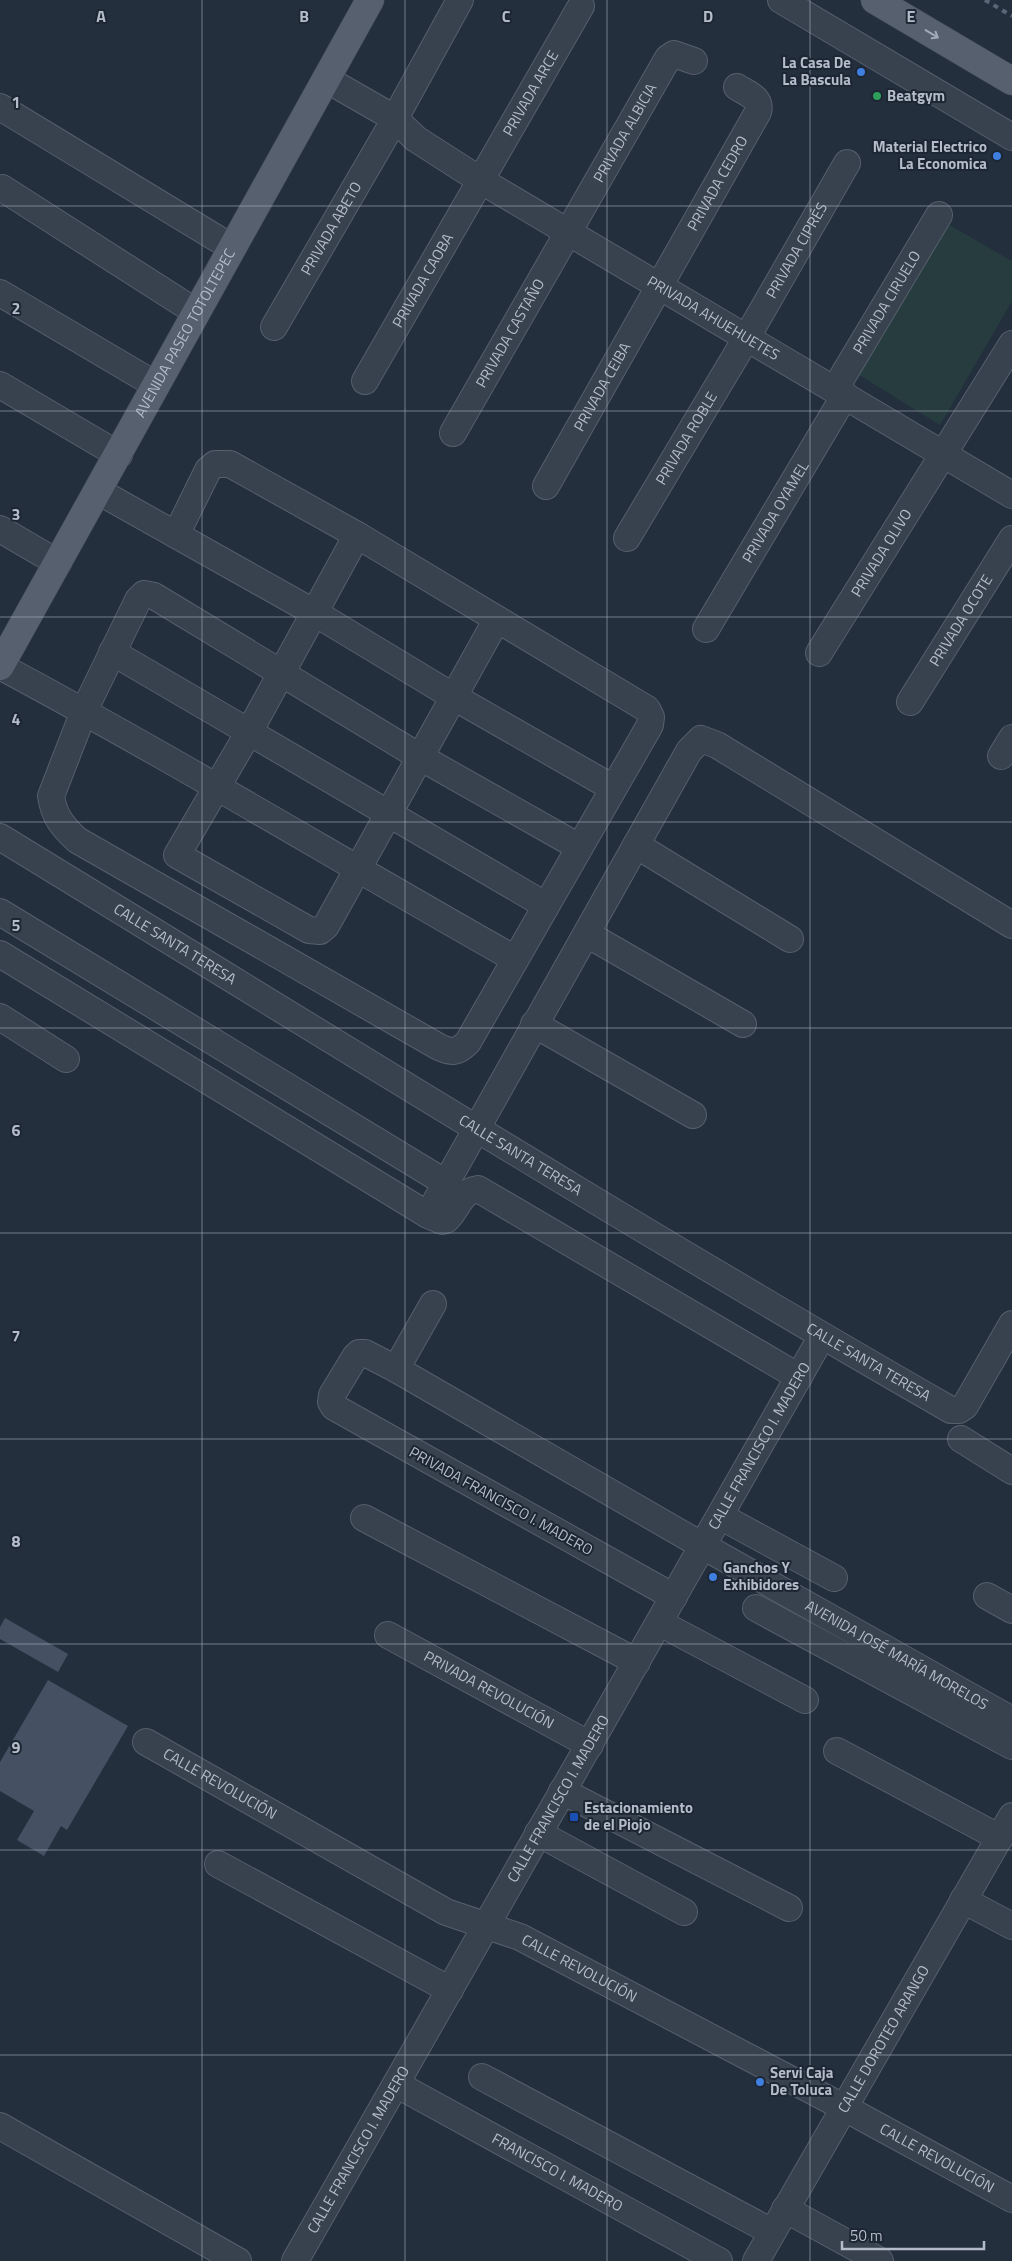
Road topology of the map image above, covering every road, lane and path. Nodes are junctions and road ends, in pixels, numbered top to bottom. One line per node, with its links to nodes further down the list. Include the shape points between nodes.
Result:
1 (370, 0): 8 (main road, AVENIDA PASEO TOTOLTEPEC)
2 (460, 0): 11 (street, PRIVADA ABETO)
3 (781, 0): 12 (street)
4 (875, 0): 7 (main road, one-way to 7)
5 (580, 6): 14 (street, PRIVADA ARCE)
6 (694, 61): 17 (street, PRIVADA ALBICIA, via 680,54 668,58)
7 (1012, 81)
8 (323, 86): 11 (street, PRIVADA AHUEHUETES); 18 (main road, AVENIDA PASEO TOTOLTEPEC)
9 (737, 87): 19 (street, PRIVADA CEDRO, via 757,100 758,112)
10 (0, 107): 18 (street)
11 (391, 125): 14 (street, PRIVADA AHUEHUETES); 22 (street, PRIVADA ABETO)
12 (1012, 138)
13 (847, 163): 23 (street, PRIVADA CIPRÉS)
14 (480, 180): 17 (street, PRIVADA AHUEHUETES); 25 (street, PRIVADA CAOBA)
15 (2, 188): 21 (street)
16 (939, 215): 28 (street, PRIVADA CIRUELO)
17 (569, 234): 19 (street, PRIVADA AHUEHUETES); 29 (street, PRIVADA CASTAÑO)
18 (231, 247): 21 (main road, AVENIDA PASEO TOTOLTEPEC)
19 (658, 287): 23 (street, PRIVADA AHUEHUETES); 32 (street, PRIVADA CEIBA)
20 (0, 293): 27 (street)
21 (196, 312): 27 (main road, AVENIDA PASEO TOTOLTEPEC)
22 (274, 327)
23 (747, 337): 28 (street, PRIVADA AHUEHUETES); 38 (street, PRIVADA ROBLE)
24 (1012, 344): 30 (street, PRIVADA OLIVO)
25 (365, 381)
26 (0, 385): 31 (street)
27 (156, 385): 31 (main road, AVENIDA PASEO TOTOLTEPEC)
28 (840, 392): 30 (street, PRIVADA AHUEHUETES); 43 (street, PRIVADA OYAMEL)
29 (453, 433)
30 (943, 453): 34 (street, PRIVADA AHUEHUETES); 45 (street, PRIVADA OLIVO)
31 (118, 455): 33 (main road, AVENIDA PASEO TOTOLTEPEC)
32 (546, 486)
33 (98, 491): 37 (street); 40 (main road, AVENIDA PASEO TOTOLTEPEC)
34 (1012, 495)
35 (0, 529): 40 (street)
36 (357, 534): 37 (street, via 230,464 222,463 208,470); 41 (street); 42 (street)
37 (176, 535): 41 (street)
38 (627, 538)
39 (1012, 539): 49 (street, PRIVADA OCOTE)
40 (58, 563): 46 (main road, AVENIDA PASEO TOTOLTEPEC)
41 (315, 613): 47 (street); 48 (street)
42 (497, 619): 48 (street); 54 (street, via 647,709 650,725)
43 (706, 630)
44 (112, 652): 47 (street, via 144,594 154,596); 50 (street); 51 (street)
45 (819, 653)
46 (3, 654): 50 (street)
47 (282, 674): 51 (street); 52 (street)
48 (454, 696): 52 (street); 54 (street)
49 (910, 702)
50 (84, 711): 53 (street); 61 (street, via 51,796 54,811 62,826 77,840)
51 (249, 732): 53 (street); 55 (street)
52 (420, 757): 55 (street); 58 (street)
53 (216, 787): 59 (street); 60 (street)
54 (612, 788): 58 (street)
55 (389, 814): 60 (street); 62 (street)
56 (0, 837): 74 (street, CALLE SANTA TERESA)
57 (636, 844): 64 (street, via 689,751 701,740 717,745); 65 (street); 66 (street)
58 (579, 847): 62 (street)
59 (177, 855): 60 (street, via 310,930 320,931); 61 (street)
60 (358, 871): 68 (street)
61 (158, 886): 68 (street, via 451,1053 459,1051 468,1042)
62 (545, 905): 68 (street)
63 (0, 912): 75 (street)
64 (1012, 925)
65 (586, 934): 70 (street); 71 (street)
66 (790, 939)
67 (0, 954): 76 (street)
68 (514, 959)
69 (0, 1017): 72 (street)
70 (534, 1024): 73 (street); 74 (street)
71 (743, 1024)
72 (66, 1059)
73 (693, 1115)
74 (476, 1128): 75 (street); 79 (street, CALLE SANTA TERESA)
75 (446, 1183): 76 (street)
76 (428, 1215): 81 (street, via 446,1220 462,1195 478,1189)
77 (433, 1304): 80 (street)
78 (1012, 1324): 79 (street, CALLE SANTA TERESA, via 965,1406 959,1410 951,1410)
79 (822, 1336): 81 (street, CALLE FRANCISCO I. MADERO)
80 (396, 1369): 82 (street, AVENIDA JOSÉ MARÍA MORELOS, via 359,1353 332,1395); 87 (street, AVENIDA JOSÉ MARÍA MORELOS)
81 (799, 1378): 85 (street, CALLE FRANCISCO I. MADERO)
82 (331, 1402): 90 (street, PRIVADA FRANCISCO I. MADERO, via 334,1407)
83 (961, 1439): 84 (street)
84 (1012, 1471)
85 (720, 1516): 87 (street, CALLE FRANCISCO I. MADERO); 88 (street)
86 (364, 1518): 95 (street)
87 (704, 1546): 90 (street, CALLE FRANCISCO I. MADERO); 97 (street, AVENIDA JOSÉ MARÍA MORELOS)
88 (834, 1578)
89 (987, 1596): 92 (street)
90 (674, 1597): 93 (street, CALLE FRANCISCO I. MADERO)
91 (756, 1608): 100 (street)
92 (1012, 1610)
93 (660, 1623): 95 (street, CALLE FRANCISCO I. MADERO); 96 (street)
94 (388, 1635): 99 (street, PRIVADA REVOLUCIÓN)
95 (637, 1662): 99 (street, CALLE FRANCISCO I. MADERO)
96 (805, 1700)
97 (1012, 1720)
98 (146, 1742): 109 (street, CALLE REVOLUCIÓN, via 446,1912)
99 (590, 1745): 102 (street, CALLE FRANCISCO I. MADERO)
100 (1012, 1746)
101 (837, 1751): 103 (street)
102 (562, 1791): 104 (street, CALLE FRANCISCO I. MADERO); 107 (street)
103 (1006, 1827): 106 (street, CALLE DOROTEO ARANGO)
104 (538, 1833): 108 (street); 109 (street, CALLE FRANCISCO I. MADERO)
105 (218, 1864): 111 (street)
106 (964, 1900): 110 (street); 114 (street, CALLE DOROTEO ARANGO)
107 (788, 1908)
108 (684, 1912)
109 (486, 1925): 111 (street, CALLE FRANCISCO I. MADERO); 114 (street, CALLE REVOLUCIÓN, via 520,1937)
110 (1012, 1926)
111 (450, 1990): 113 (street, CALLE FRANCISCO I. MADERO)
112 (482, 2077): 118 (street)
113 (396, 2084): 119 (street, CALLE FRANCISCO I. MADERO); 121 (street, FRANCISCO I. MADERO)
114 (843, 2107): 116 (street, CALLE REVOLUCIÓN); 117 (street, CALLE DOROTEO ARANGO)
115 (0, 2126): 120 (street)
116 (1012, 2199)
117 (785, 2209): 118 (street, CALLE DOROTEO ARANGO); 123 (street)
118 (772, 2232): 122 (street, CALLE DOROTEO ARANGO)
119 (304, 2258)
120 (238, 2261)
121 (719, 2261)
122 (756, 2261)
123 (880, 2261)

